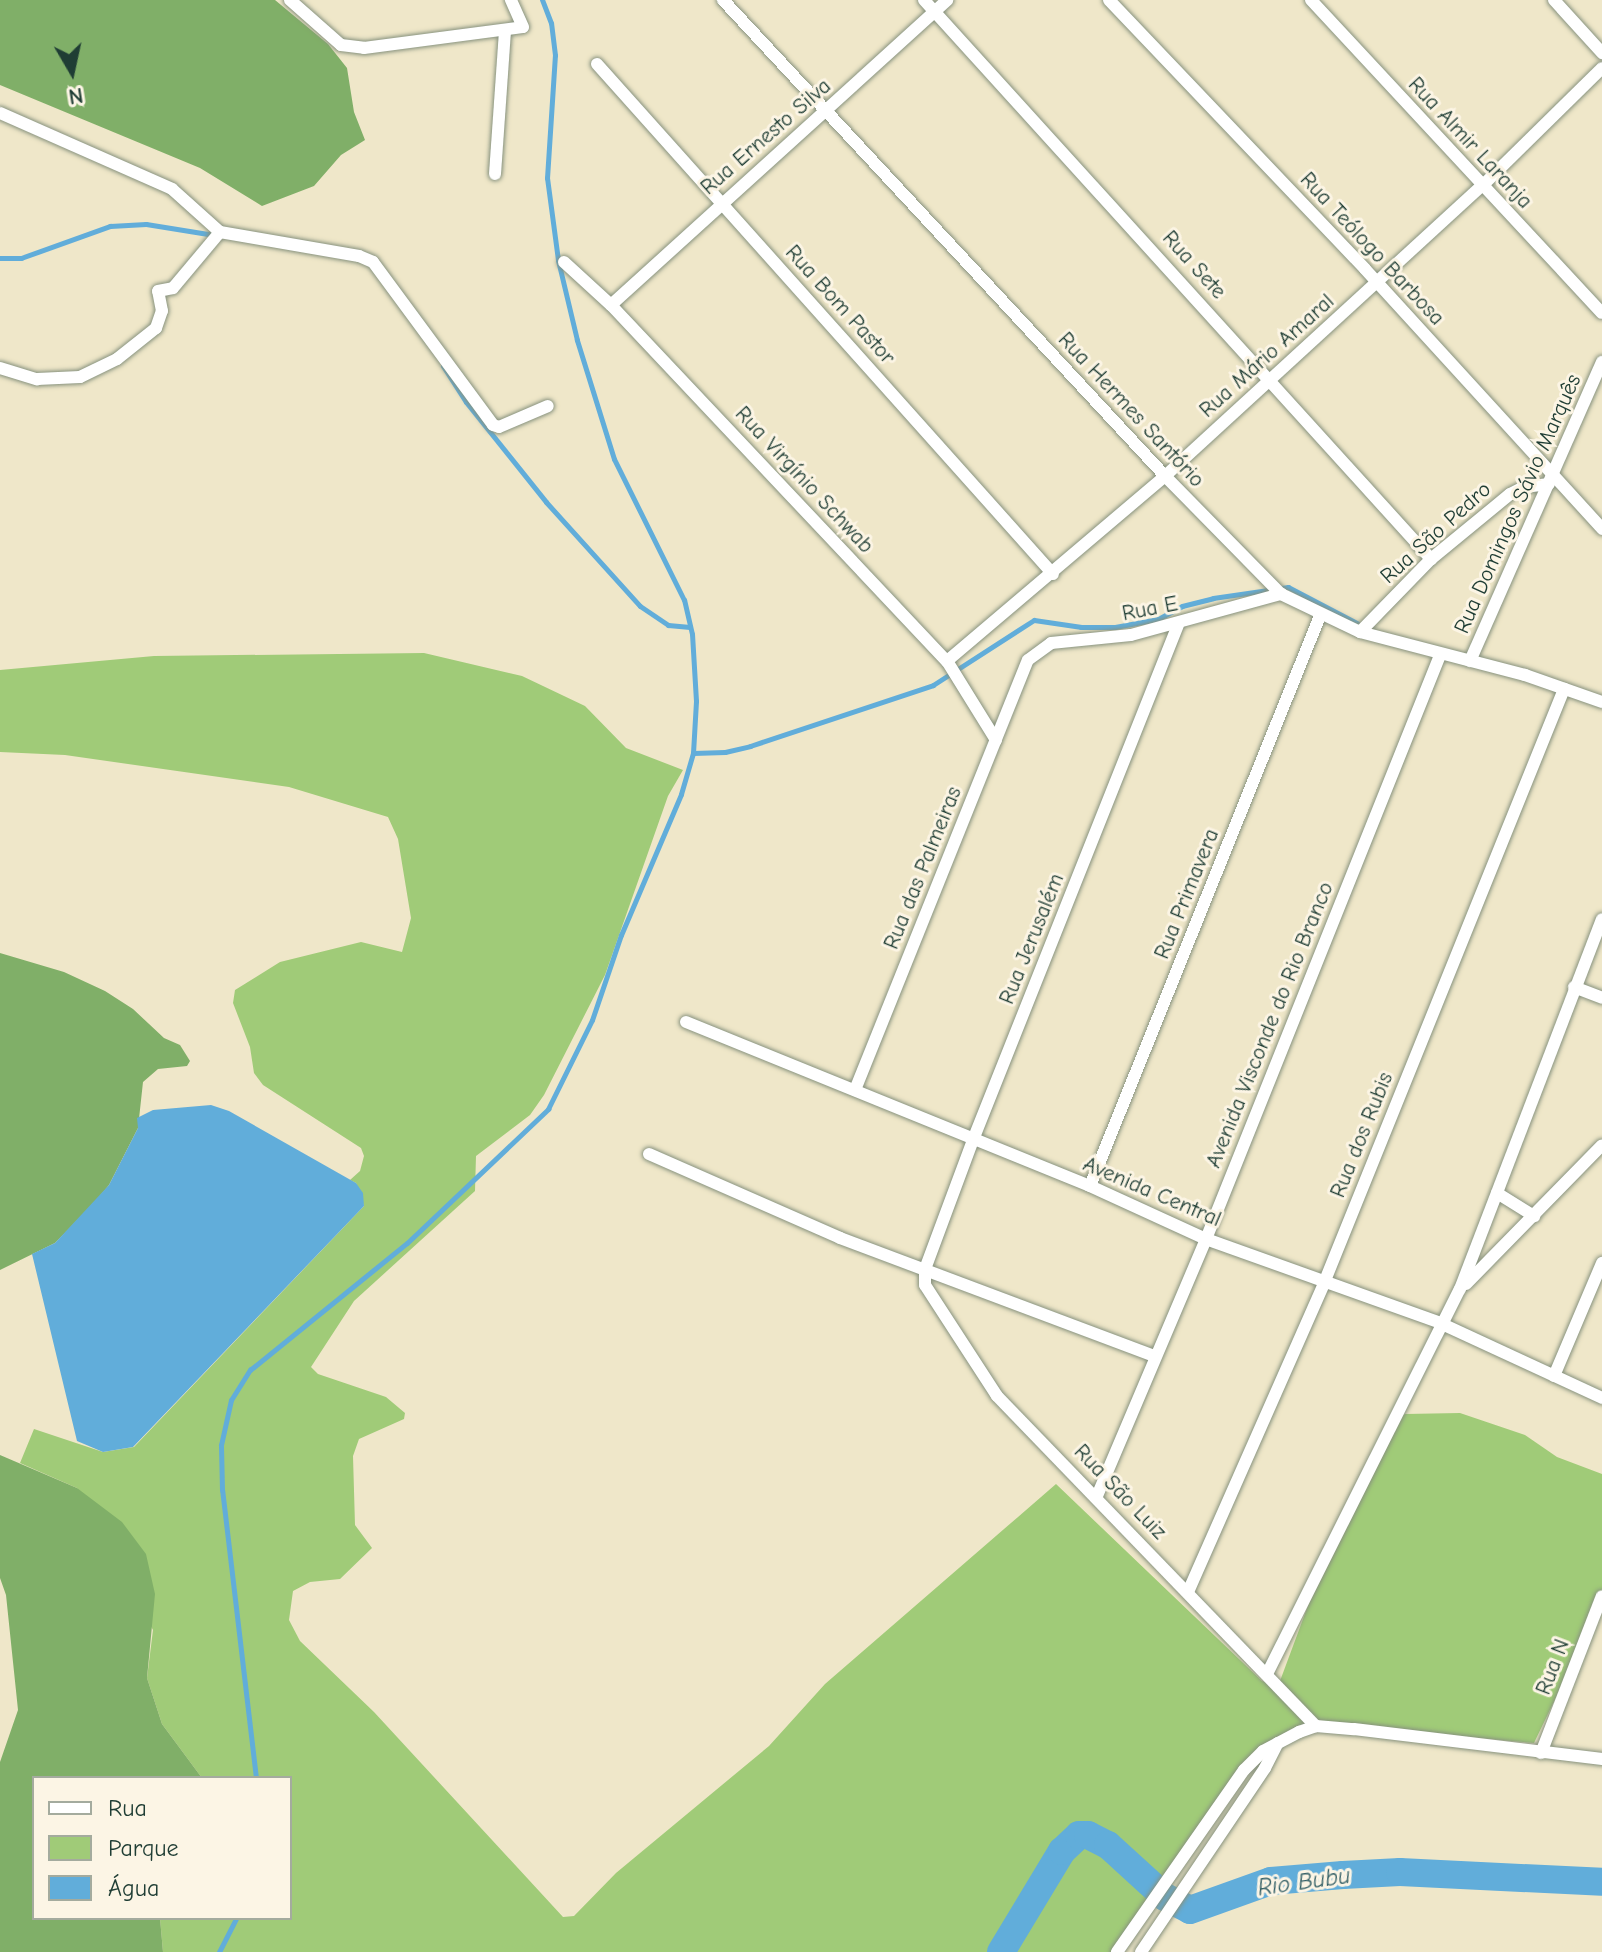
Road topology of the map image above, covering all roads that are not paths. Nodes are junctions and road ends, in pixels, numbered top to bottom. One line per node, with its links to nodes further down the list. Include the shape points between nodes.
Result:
1 (290, 0): 10 (street, via 332,39 350,47)
2 (511, 0): 10 (street, via 523,27)
3 (723, 0): 14 (street, Rua Hermes Santório)
4 (924, 0): 9 (street, Rua Sete)
5 (947, 0): 9 (street, Rua Ernesto Silva)
6 (1109, 0): 21 (street, Rua Teólogo Barbosa)
7 (1311, 0): 17 (street, Rua Almir Laranja)
8 (1554, 0): 11 (street)
9 (935, 11): 14 (street, Rua Ernesto Silva); 26 (street, Rua Sete)
10 (505, 30): 16 (street)
11 (1602, 53)
12 (597, 64): 18 (street, Rua Bom Pastor)
13 (1602, 68): 17 (street, Rua Mário Amaral)
14 (826, 112): 18 (street, Rua Ernesto Silva); 28 (street, Rua Hermes Santório)
15 (0, 113): 19 (street, via 172,189)
16 (495, 174)
17 (1482, 186): 21 (street, Rua Mário Amaral); 23 (street, Rua Almir Laranja)
18 (721, 202): 22 (street, Rua Ernesto Silva); 32 (street, Rua Bom Pastor)
19 (220, 232): 25 (street, via 173,288 158,291 162,311 156,328 117,359 80,377 37,379); 27 (street, via 373,262 493,425)
20 (564, 262): 22 (street, Rua Virgínio Schwab)
21 (1377, 283): 26 (street, Rua Mário Amaral); 29 (street, Rua Teólogo Barbosa)
22 (611, 305): 39 (street, Rua Virgínio Schwab)
23 (1602, 313)
24 (1602, 362): 29 (street, Rua Domingos Sávio Marquês)
25 (0, 368)
26 (1270, 379): 28 (street, Rua Mário Amaral); 31 (street, Rua Sete)
27 (548, 406)
28 (1165, 476): 32 (street, Rua Mário Amaral); 33 (street, Rua Hermes Santório)
29 (1551, 479): 30 (street, Rua Teólogo Barbosa); 31 (street, Rua São Pedro, via 1510,494); 40 (street, Rua Domingos Sávio Marquês)
30 (1602, 529)
31 (1431, 559): 36 (street, Rua São Pedro)
32 (1053, 574): 39 (street, Rua Mário Amaral)
33 (1281, 594): 34 (street, Rua Hermes Santório); 35 (street, Rua E)
34 (1320, 616): 36 (street, Rua Hermes Santório); 52 (street, Rua Primavera)
35 (1178, 625): 38 (street, Rua E, via 1051,643); 49 (street, Rua Jerusalém)
36 (1360, 632): 37 (street, Rua Hermes Santório)
37 (1440, 655): 40 (street, Rua Hermes Santório); 55 (street, Avenida Visconde do Rio Branco)
38 (1028, 660): 43 (street, Rua das Palmeiras)
39 (947, 661): 43 (street, Rua Virgínio Schwab)
40 (1470, 661): 41 (street, Rua Hermes Santório)
41 (1564, 689): 42 (street, Rua Hermes Santório); 58 (street, Rua dos Rubis)
42 (1602, 702)
43 (996, 740): 48 (street, Rua das Palmeiras)
44 (1602, 919): 45 (street)
45 (1574, 987): 46 (street); 53 (street)
46 (1602, 998)
47 (686, 1022): 48 (street, Avenida Central)
48 (855, 1090): 49 (street, Avenida Central)
49 (973, 1140): 52 (street, Avenida Central); 57 (street, Rua Jerusalém)
50 (1602, 1145): 54 (street)
51 (649, 1154): 57 (street, via 840,1238)
52 (1090, 1186): 55 (street, Avenida Central)
53 (1497, 1193): 54 (street); 59 (street)
54 (1534, 1216): 59 (street)
55 (1206, 1239): 58 (street, Avenida Central); 61 (street, Avenida Visconde do Rio Branco)
56 (1602, 1263): 62 (street)
57 (925, 1269): 61 (street); 64 (street, Rua São Luiz, via 928,1295 997,1396)
58 (1324, 1283): 60 (street, Avenida Central); 65 (street, Rua dos Rubis)
59 (1460, 1289): 60 (street)
60 (1440, 1323): 62 (street, Avenida Central); 67 (street)
61 (1154, 1356): 64 (street, Avenida Visconde do Rio Branco)
62 (1554, 1376): 63 (street, Avenida Central)
63 (1602, 1398)
64 (1097, 1496): 65 (street, Rua São Luiz)
65 (1188, 1592): 67 (street, Rua São Luiz)
66 (1602, 1596): 70 (street, Rua N)
67 (1268, 1672): 68 (street, Rua São Luiz)
68 (1316, 1726): 69 (street); 70 (street)
69 (1278, 1743): 72 (street, via 1244,1770); 73 (street)
70 (1541, 1753): 71 (street)
71 (1602, 1759)
72 (1117, 1952)
73 (1141, 1952)

